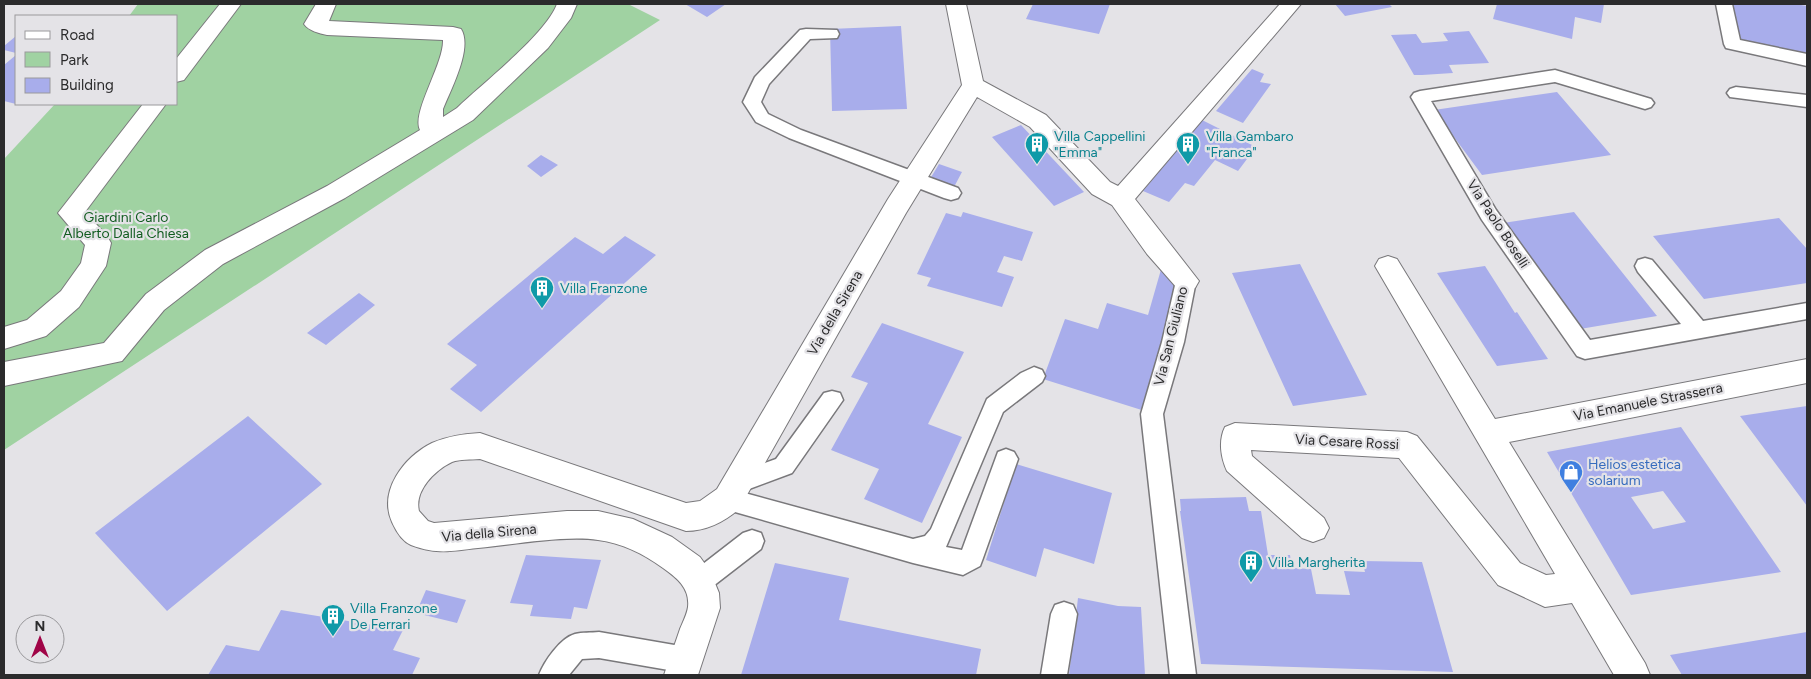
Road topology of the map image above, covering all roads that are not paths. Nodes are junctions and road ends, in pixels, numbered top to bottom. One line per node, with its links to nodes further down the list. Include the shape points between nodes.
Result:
1 (231, 4): 9 (street)
2 (326, 4): 15 (street, via 315,24 327,28 453,34 454,51 432,109 430,127)
3 (567, 4): 15 (street, via 564,13 540,43 464,114)
4 (956, 4): 10 (street)
5 (1724, 4): 8 (lane, via 1732,44)
6 (1290, 6): 18 (street)
7 (831, 34): 16 (lane, via 806,34 760,81 752,102 762,118 795,134)
8 (1807, 60)
9 (178, 72)
10 (973, 86): 16 (street, Via della Sirena); 18 (street, Via San Giuliano, via 1038,121 1101,188)
11 (1736, 93): 12 (lane)
12 (1807, 100)
13 (1646, 103): 23 (lane, Via Paolo Boselli, via 1555,76 1420,97 1489,215 1585,350)
14 (153, 105): 24 (street, via 71,213 98,243 93,266 70,299 36,328)
15 (437, 130): 26 (street, via 336,192 214,257 155,302 112,353)
16 (913, 180): 17 (lane); 31 (street, Via della Sirena)
17 (951, 193)
18 (1121, 199): 21 (street, Via San Giuliano)
19 (1388, 266): 29 (street)
20 (1645, 266): 23 (lane)
21 (1186, 281): 41 (lane, Via San Giuliano, via 1173,342 1152,414)
22 (1807, 312): 23 (lane, Via Paolo Boselli)
23 (1699, 331)
24 (4, 338)
25 (1807, 370): 29 (street, Via Emanuele Strasserra)
26 (4, 374)
27 (1034, 376): 34 (lane, via 1022,382 1006,401 995,406 940,537 932,546)
28 (832, 400): 31 (lane, via 784,466)
29 (1489, 433): 36 (street)
30 (1006, 459): 34 (lane, via 971,558 963,563)
31 (732, 491): 34 (lane); 35 (street, Via della Sirena, via 715,510 706,515 686,517 480,446 460,447 427,462 416,473 402,500 403,512 409,523 419,533 434,538 567,525 598,525 633,534 661,548 689,568)
32 (1313, 528): 36 (street, Via Cesare Rossi, via 1238,462 1235,436 1407,445 1508,574 1545,591)
33 (752, 540): 35 (lane)
34 (913, 551)
35 (699, 582): 38 (street, via 704,608)
36 (1578, 586): 42 (street)
37 (1064, 614): 40 (lane)
38 (684, 668): 39 (lane, via 599,644 575,647)
39 (552, 675)
40 (1054, 675)
41 (1183, 675)
42 (1632, 675)

